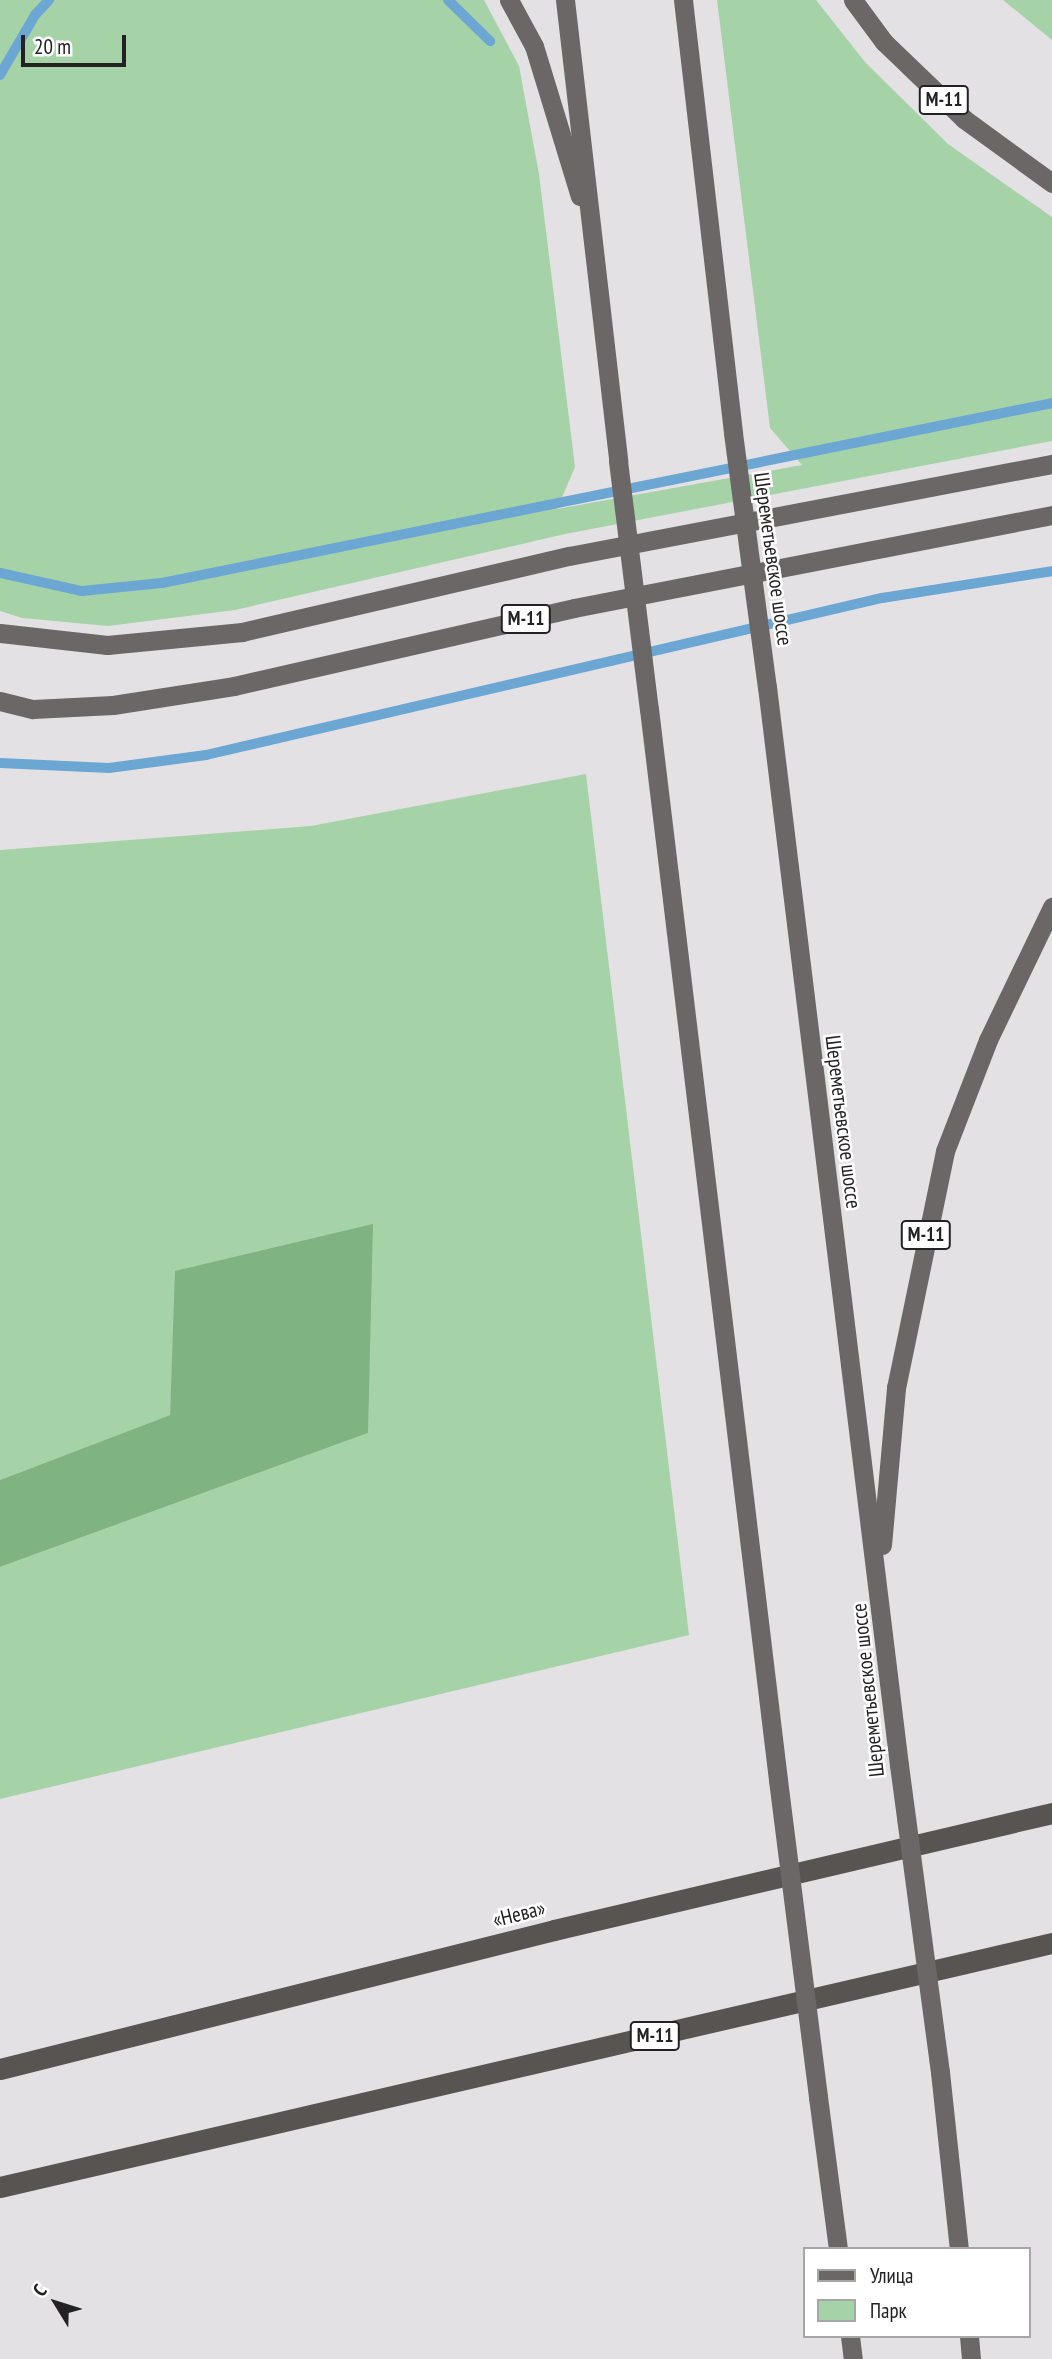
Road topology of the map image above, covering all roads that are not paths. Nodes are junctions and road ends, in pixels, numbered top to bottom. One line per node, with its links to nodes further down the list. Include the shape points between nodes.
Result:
1 (509, 0): 6 (main road, via 534,46)
2 (565, 0): 6 (main road)
3 (683, 0): 12 (main road, Шереметьевское шоссе, bridge, via 733,433)
4 (852, 0): 5 (main road, М-11, via 884,42 964,119)
5 (1052, 183)
6 (595, 245): 17 (main road, bridge)
7 (1052, 464): 9 (main road, М-11, via 569,556 242,632 107,645 16,639)
8 (1052, 515): 10 (main road, М-11, via 574,608 234,686 113,705 33,709)
9 (0, 633)
10 (0, 701)
11 (1052, 907): 12 (main road, М-11, via 988,1040 945,1151 896,1388)
12 (879, 1584): 18 (main road, Шереметьевское шоссе, bridge)
13 (1052, 1814): 15 (highway, «Нева», via 554,1930)
14 (1052, 1943): 16 (highway, М-11)
15 (0, 2069)
16 (0, 2187)
17 (838, 2247)
18 (959, 2247)
19 (850, 2338): 21 (main road)
20 (969, 2338): 22 (main road)
21 (853, 2359)
22 (971, 2359)

